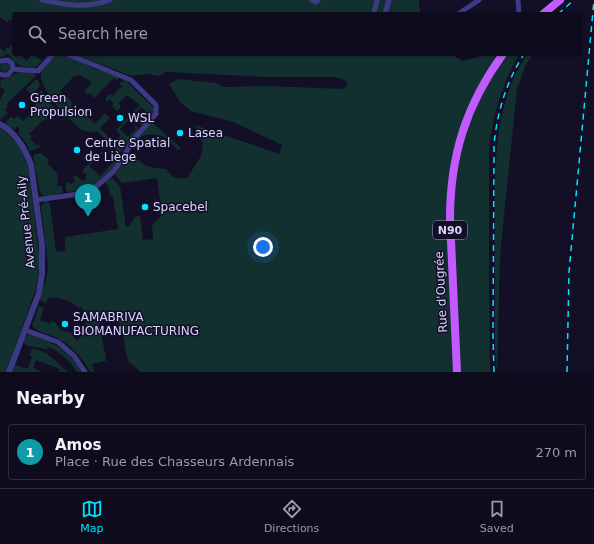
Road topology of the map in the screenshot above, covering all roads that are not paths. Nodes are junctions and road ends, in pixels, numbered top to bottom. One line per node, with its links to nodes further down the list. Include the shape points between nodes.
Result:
1 (42, 0): 2 (street, via 78,6)
2 (110, 0)
3 (312, 0): 4 (street)
4 (318, 0)
5 (377, 0): 10 (street)
6 (389, 0): 11 (street)
7 (480, 0): 12 (street)
8 (518, 0): 13 (street)
9 (560, 0): 14 (main road)
10 (374, 12)
11 (386, 12)
12 (461, 12)
13 (518, 12)
14 (545, 12)
15 (51, 56): 19 (street, via 38,72)
16 (72, 56): 22 (street, via 131,80 156,105 156,114 132,140 114,171 98,185 79,194)
17 (502, 56): 26 (main road, Rue d'Ougrée / N90, via 468,112 453,168 450,226)
18 (0, 61): 19 (street, via 8,60)
19 (13, 68): 20 (street, via 8,75)
20 (0, 74)
21 (0, 124): 22 (street, Avenue Pré-Aily, via 9,130 28,155)
22 (36, 200): 23 (street, Avenue Pré-Aily, via 42,245 42,274)
23 (25, 330): 24 (street, Avenue Pré-Aily); 25 (street, via 58,342 74,356)
24 (9, 372)
25 (85, 372)
26 (457, 372)

